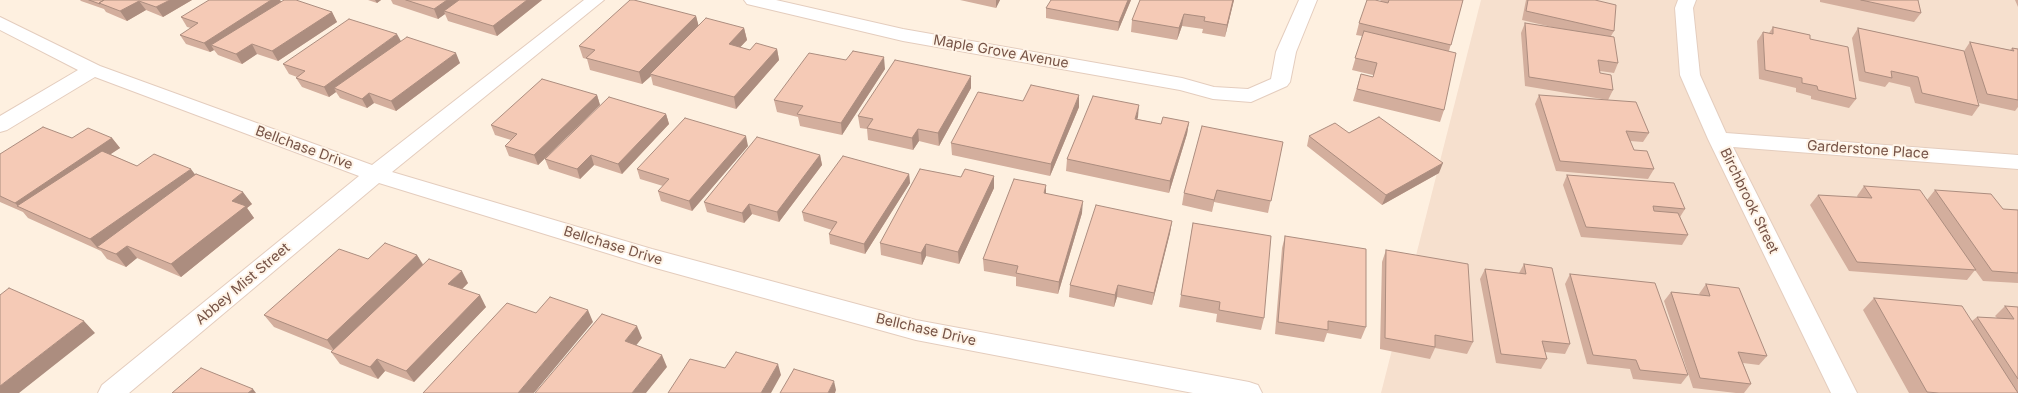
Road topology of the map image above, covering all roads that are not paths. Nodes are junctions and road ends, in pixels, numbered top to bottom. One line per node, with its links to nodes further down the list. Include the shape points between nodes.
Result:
1 (595, 0): 10 (street, Abbey Mist Street)
2 (753, 0): 3 (street, Maple Grove Avenue, via 903,34 1182,84 1213,93 1251,96 1280,82 1286,52)
3 (1308, 0)
4 (1687, 0): 8 (street, Birchbrook Street, via 1684,8 1690,75)
5 (0, 23): 6 (street, Bellchase Drive)
6 (93, 70): 7 (street); 10 (street, Bellchase Drive)
7 (0, 125)
8 (1718, 139): 9 (street, Garderstone Place); 13 (street, Birchbrook Street)
9 (2018, 162)
10 (375, 174): 11 (street, Abbey Mist Street); 12 (street, Bellchase Drive, via 652,258 916,330)
11 (111, 393)
12 (1249, 393)
13 (1844, 393)

